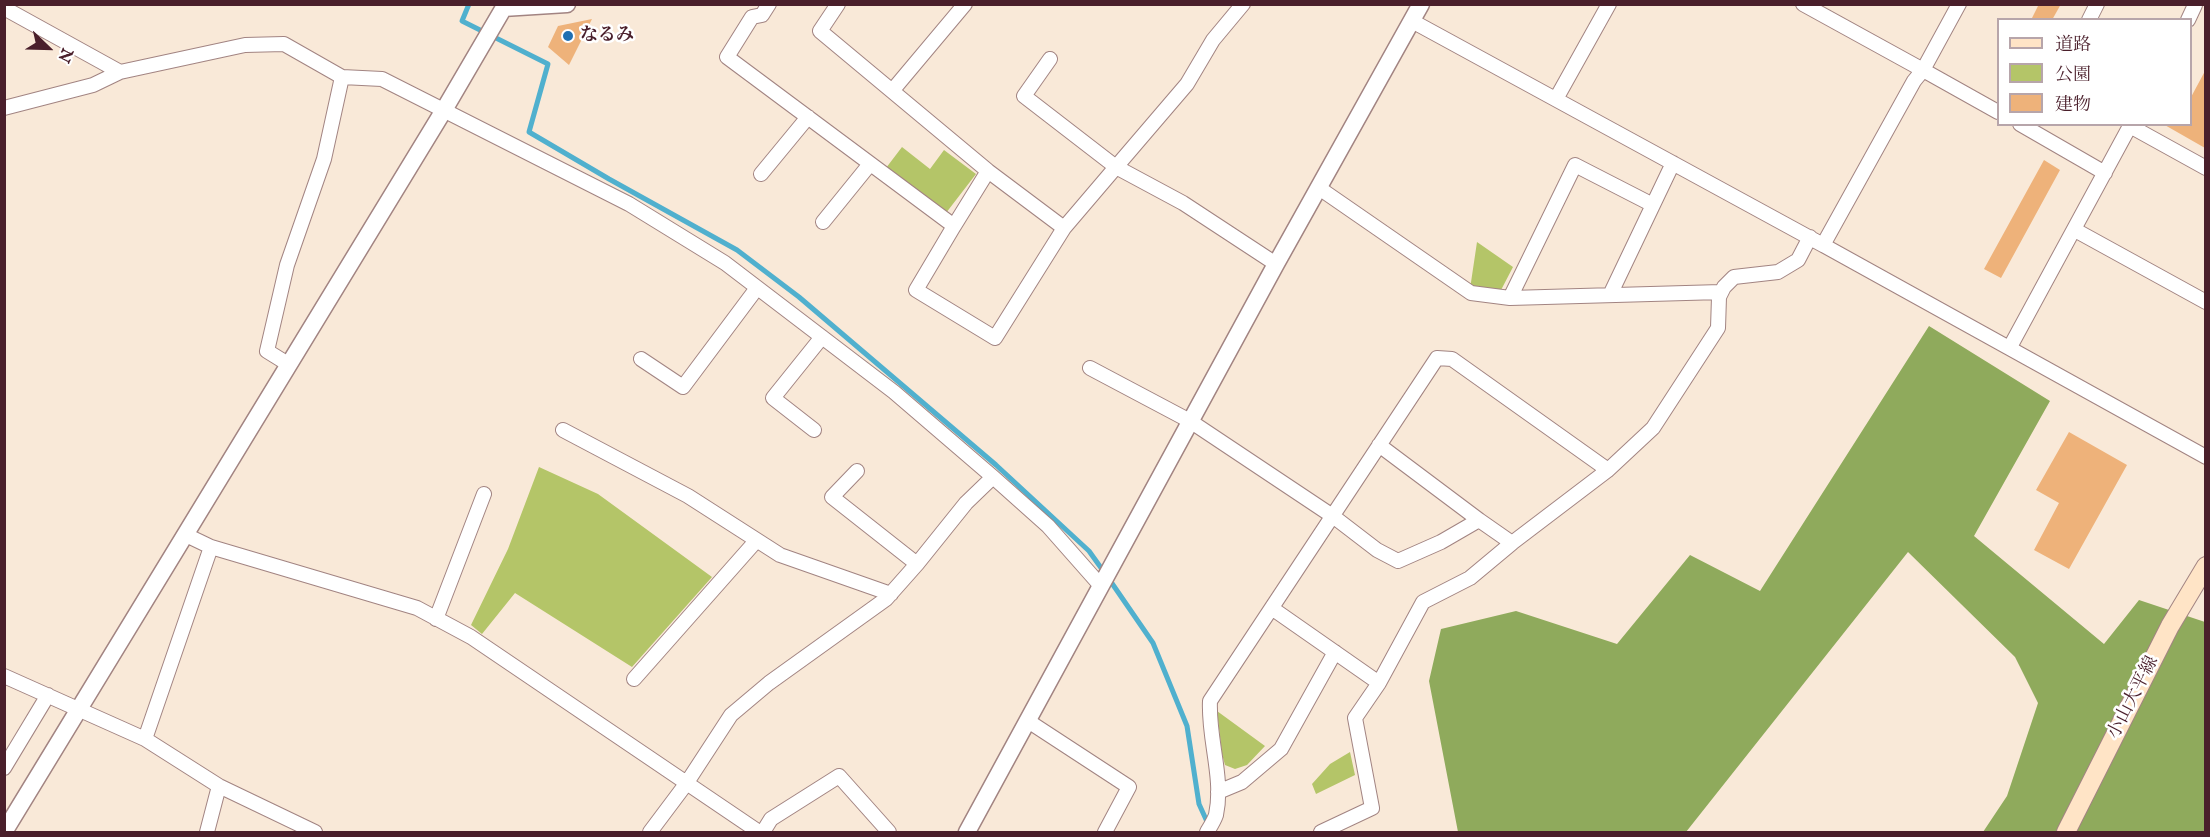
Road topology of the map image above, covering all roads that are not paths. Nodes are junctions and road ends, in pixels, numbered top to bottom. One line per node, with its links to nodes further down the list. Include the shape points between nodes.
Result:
1 (567, 4): 11 (street)
2 (769, 4): 24 (street, via 762,15 752,17 727,57)
3 (838, 4): 19 (street, via 820,31)
4 (965, 4): 19 (street)
5 (1243, 4): 30 (street, via 1213,40 1187,84)
6 (1421, 4): 14 (street)
7 (1609, 4): 20 (street)
8 (1803, 4): 16 (street)
9 (2097, 4): 13 (street)
10 (1956, 5): 16 (street)
11 (504, 6): 22 (street)
12 (4, 8): 17 (street)
13 (2090, 18)
14 (1412, 21): 20 (street); 35 (street)
15 (1050, 59): 30 (street, via 1024,96)
16 (1923, 70): 23 (street); 42 (street)
17 (120, 72): 18 (street, via 245,45 284,44); 21 (street, via 93,85)
18 (342, 77): 22 (street, via 382,79); 52 (street, via 324,159 287,265 267,351)
19 (892, 91): 32 (street)
20 (1556, 99): 28 (street)
21 (4, 108)
22 (444, 110): 44 (street, via 629,204); 52 (street)
23 (1997, 111)
24 (808, 117): 29 (street); 34 (street)
25 (2130, 126): 33 (street)
26 (2133, 126): 31 (street)
27 (2029, 127): 33 (street)
28 (1673, 163): 36 (street); 41 (street)
29 (870, 164): 37 (street); 38 (street)
30 (1116, 166): 39 (street); 43 (street, via 1184,203)
31 (2205, 168)
32 (988, 171): 38 (street); 39 (street)
33 (2105, 173): 40 (street)
34 (761, 174)
35 (1319, 188): 43 (street); 47 (street, via 1471,293)
36 (1653, 205): 46 (street); 47 (street, via 1575,165)
37 (823, 222)
38 (954, 226): 39 (street, via 916,290 995,338)
39 (1064, 228)
40 (2075, 230): 48 (street); 50 (street)
41 (1810, 237): 42 (street); 45 (street, via 1798,260 1778,272 1734,278)
42 (1823, 245): 50 (street)
43 (1276, 264): 54 (street)
44 (758, 288): 49 (street); 51 (street, via 683,387)
45 (1721, 292): 46 (street); 59 (street, via 1718,328 1653,428)
46 (1610, 295): 47 (street)
47 (1510, 298)
48 (2205, 302)
49 (822, 337): 56 (street, via 773,398); 61 (street, via 894,392)
50 (2010, 347): 58 (street)
51 (641, 359)
52 (288, 364): 65 (street)
53 (1090, 368): 54 (street)
54 (1190, 421): 63 (street); 71 (street)
55 (563, 430): 66 (street, via 688,496)
56 (814, 430)
57 (1379, 445): 59 (street, via 1437,358 1443,357 1452,359); 63 (street); 64 (street)
58 (2205, 457)
59 (1608, 470): 67 (street)
60 (857, 471): 69 (street, via 832,498)
61 (993, 477): 69 (street, via 966,503); 71 (street, via 1048,526)
62 (484, 494): 74 (street)
63 (1334, 517): 64 (street, via 1398,561); 73 (street)
64 (1479, 520): 67 (street)
65 (186, 535): 68 (street); 80 (street)
66 (756, 541): 72 (street, via 780,555); 77 (street)
67 (1512, 543): 78 (street, via 1470,578 1423,602)
68 (211, 547): 74 (street, via 417,608); 82 (street)
69 (917, 564): 72 (street)
70 (2205, 566): 98 (main road, 小山大平線, via 2170,626)
71 (1101, 586): 81 (street)
72 (891, 594): 84 (street, via 731,715)
73 (1272, 609): 75 (street); 86 (street, via 1210,701)
74 (436, 619): 84 (street, via 471,637)
75 (1335, 652): 78 (street); 86 (street, via 1281,749 1242,782)
76 (4, 676): 79 (street)
77 (634, 679)
78 (1379, 683): 97 (street, via 1355,718 1372,808)
79 (48, 695): 80 (street); 83 (street)
80 (79, 708): 82 (street); 87 (street)
81 (1028, 721): 94 (street); 95 (street, via 1129,787)
82 (145, 739): 85 (street)
83 (4, 768)
84 (686, 784): 90 (street); 91 (street)
85 (219, 786): 88 (street); 89 (street)
86 (1218, 792): 96 (street, via 1216,817)
87 (4, 832)
88 (207, 832)
89 (315, 832)
90 (650, 832)
91 (759, 832)
92 (763, 832): 93 (street, via 771,819 838,776)
93 (889, 832)
94 (967, 832)
95 (1105, 832)
96 (1208, 832)
97 (1321, 832)
98 (2066, 832)

